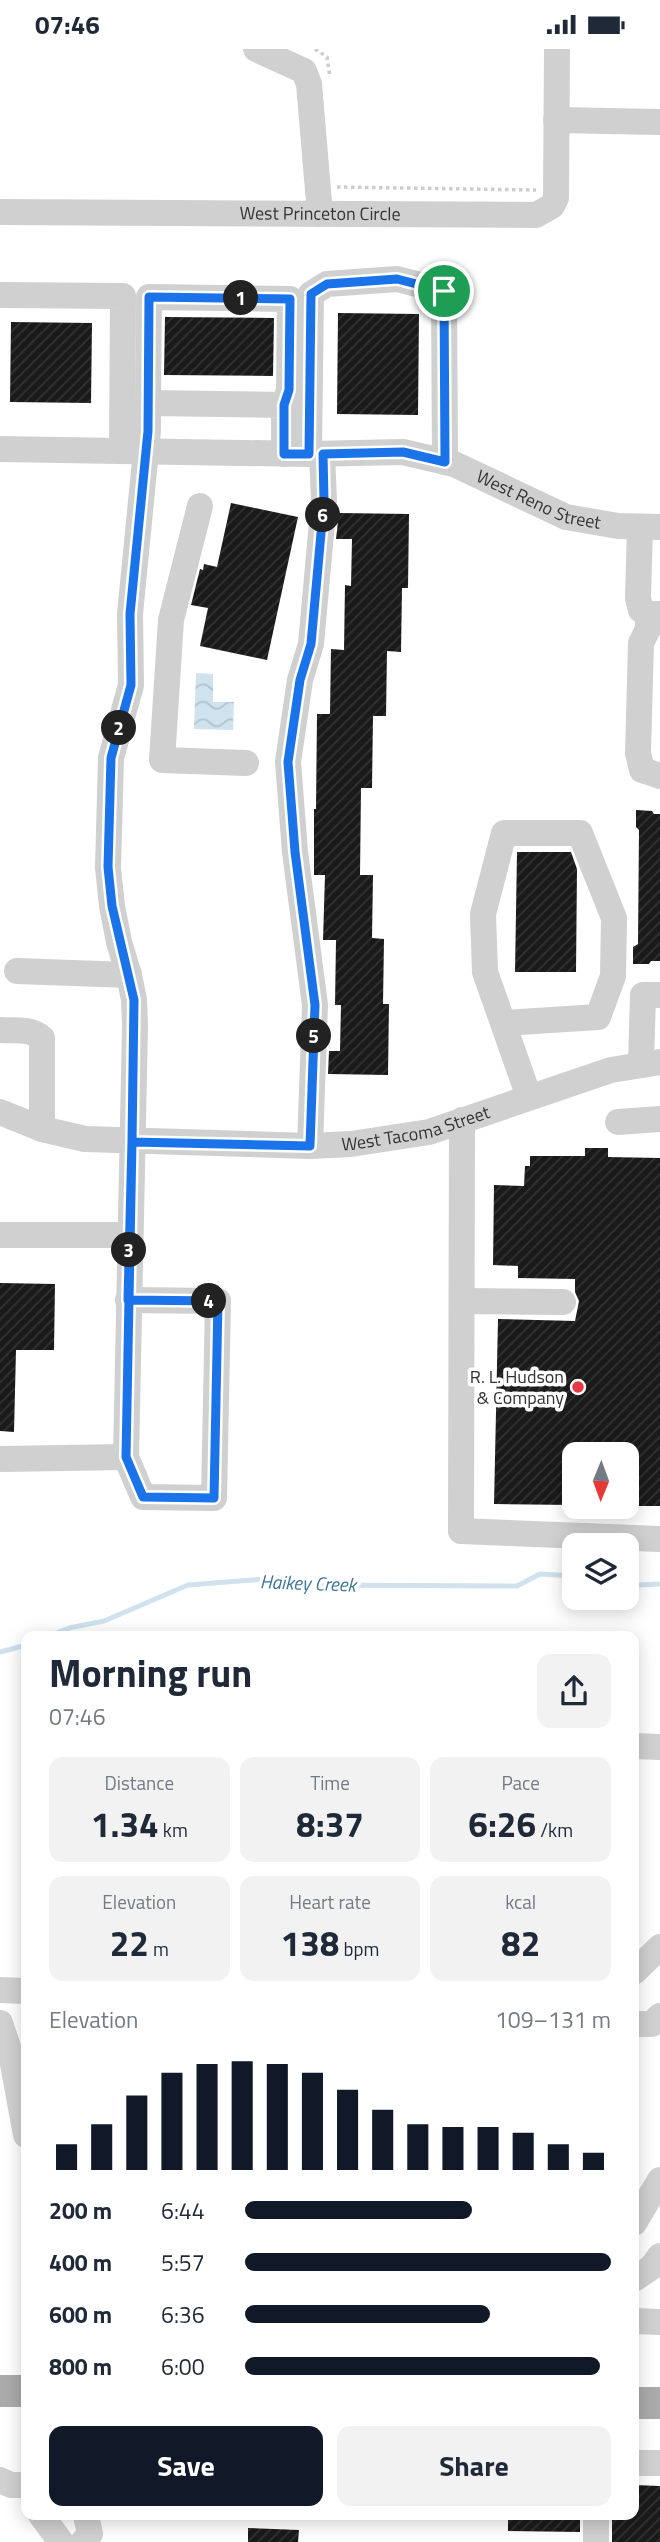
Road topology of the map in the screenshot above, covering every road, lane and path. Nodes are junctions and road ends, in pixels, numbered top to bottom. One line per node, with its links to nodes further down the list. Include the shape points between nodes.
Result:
1 (256, 49): 8 (street, via 304,71 309,84)
2 (557, 49): 3 (street, West Princeton Circle)
3 (556, 120): 4 (street); 8 (street, West Princeton Circle, via 556,198 536,215)
4 (660, 122)
5 (332, 187): 6 (path)
6 (542, 190)
7 (0, 212): 8 (street, West Princeton Circle)
8 (320, 214)
9 (0, 295): 13 (street, via 123,296)
10 (148, 403): 11 (street); 11 (street, via 149,297 290,299 289,390); 13 (street)
11 (284, 405): 14 (street)
12 (0, 449): 13 (street, West Reno Street)
13 (134, 451): 14 (street, West Reno Street); 18 (street)
14 (305, 454): 15 (street, West Reno Street, via 403,452); 15 (street, via 311,294 327,284 397,279 444,291); 36 (street, via 324,500 311,644 300,680 288,762 315,1005)
15 (445, 462): 17 (street, West Reno Street, via 566,517)
16 (200, 506): 20 (street)
17 (650, 527): 19 (street, via 638,598 640,610)
18 (130, 614): 20 (street); 24 (street, via 131,685 111,758 108,867 112,906)
19 (654, 614): 22 (street, via 641,643 638,753 642,770)
20 (171, 620): 21 (street, via 162,760)
21 (246, 763)
22 (660, 776)
23 (17, 971): 24 (street)
24 (129, 975): 35 (street, via 135,1026)
25 (660, 995): 28 (street, via 643,995)
26 (503, 1023): 26 (street, via 485,972 483,914 504,833 580,833 614,918 613,976 598,1017); 29 (street)
27 (0, 1030): 34 (street, via 28,1031 42,1038)
28 (651, 1063): 29 (street, West Tacoma Street, via 611,1070)
29 (529, 1097): 32 (street, West Tacoma Street)
30 (0, 1112): 34 (street, West Tacoma Street)
31 (660, 1119): 33 (street)
32 (462, 1120): 36 (street, West Tacoma Street, via 391,1139); 40 (street)
33 (618, 1122)
34 (42, 1129): 35 (street, West Tacoma Street, via 85,1139)
35 (132, 1142): 36 (street, West Tacoma Street); 38 (street)
36 (310, 1146)
37 (0, 1235): 38 (street)
38 (130, 1235): 39 (street)
39 (128, 1300): 42 (street); 42 (street, via 218,1301 214,1498 143,1497)
40 (462, 1301): 41 (street); 44 (street, via 461,1531)
41 (564, 1302)
42 (126, 1457): 43 (street)
43 (0, 1459)
44 (660, 1539)
45 (639, 1746): 46 (street)
46 (660, 1747)
47 (660, 1947): 48 (street)
48 (639, 1967)
49 (0, 1990): 50 (street)
50 (21, 1991)
51 (660, 2016): 53 (street, via 652,2024)
52 (0, 2023): 54 (street)
53 (639, 2024)
54 (21, 2108)
55 (660, 2180): 56 (street)
56 (639, 2215)
57 (660, 2256): 58 (street)
58 (639, 2276)
59 (639, 2321): 60 (street)
60 (660, 2322)
61 (0, 2391): 62 (main road)
62 (21, 2391)
63 (639, 2403): 64 (main road)
64 (660, 2403)
65 (639, 2463): 66 (street)
66 (660, 2463)
67 (0, 2480): 68 (street)
68 (21, 2485)
69 (45, 2520): 71 (street)
70 (596, 2520): 72 (street)
71 (61, 2542)
72 (596, 2542)

